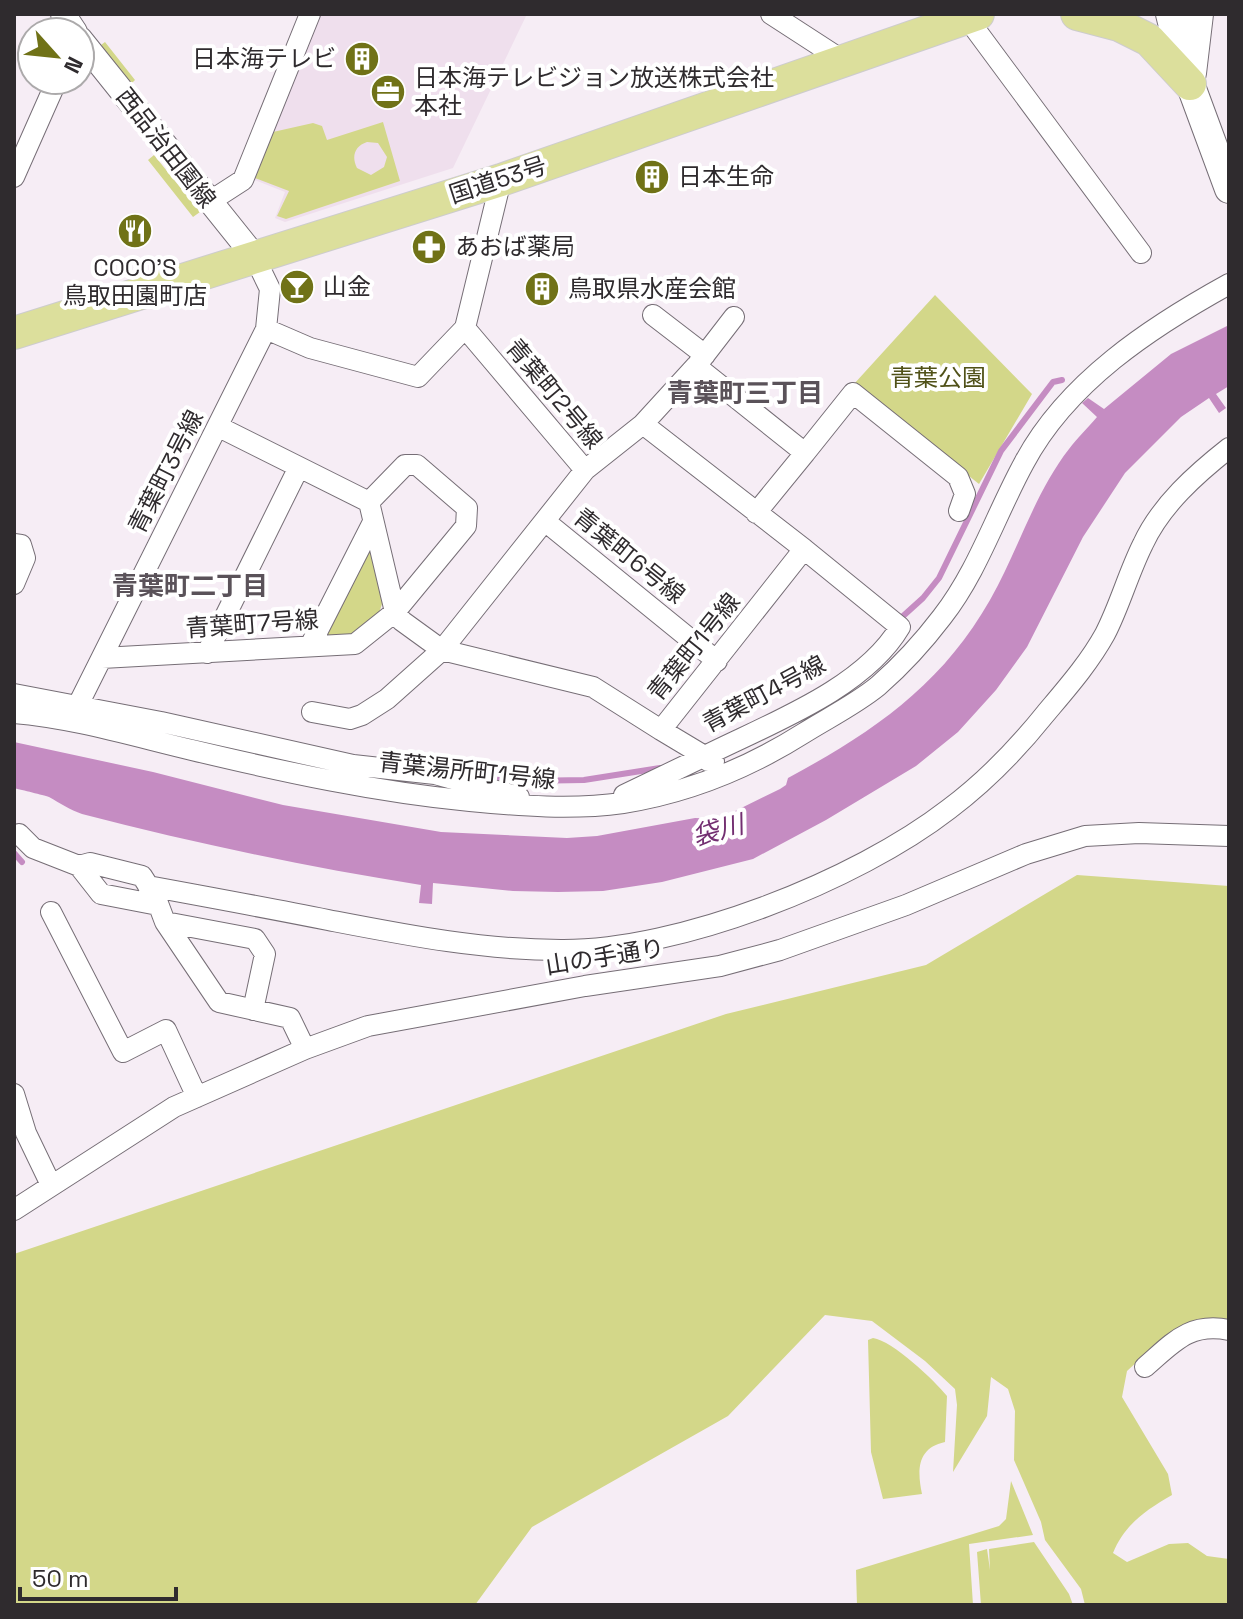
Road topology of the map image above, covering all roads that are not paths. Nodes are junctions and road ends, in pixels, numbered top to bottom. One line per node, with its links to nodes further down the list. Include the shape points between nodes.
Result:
1 (310, 14): 14 (street, via 243,180)
2 (771, 14): 8 (street)
3 (1077, 14): 9 (highway, via 1149,40)
4 (1170, 14): 9 (main road)
5 (1199, 14): 9 (main road)
6 (972, 16): 8 (highway, 国道53号); 15 (street)
7 (96, 59): 14 (street, 西品治田園線)
8 (845, 62): 12 (highway, 国道53号)
9 (1190, 84): 13 (main road)
10 (50, 96): 11 (street)
11 (14, 177)
12 (501, 180): 16 (highway, 国道53号); 20 (street)
13 (1229, 189)
14 (209, 202): 16 (street, 西品治田園線)
15 (1141, 253)
16 (254, 256): 21 (street, 青葉町3号線, via 270,289); 22 (highway, 国道53号)
17 (1229, 284): 50 (street, 青葉湯所町1号線, via 1155,326 1093,377 1044,431 971,572 915,652 876,688)
18 (653, 315): 23 (street)
19 (734, 317): 23 (street)
20 (465, 328): 21 (street, via 418,377 310,348); 29 (street, 青葉町2号線)
21 (266, 329): 25 (street, 青葉町3号線)
22 (14, 333)
23 (700, 361): 24 (street); 27 (street)
24 (643, 424): 29 (street); 32 (street)
25 (219, 427): 28 (street); 41 (street, 青葉町3号線)
26 (1229, 448): 56 (street, via 1162,512 1103,637 1002,763 910,836 811,887 688,931 611,947 563,950 433,941)
27 (805, 453): 30 (street, via 853,393 958,477 965,494); 32 (street)
28 (299, 467): 31 (street); 40 (street)
29 (585, 470): 33 (street, 青葉町2号線)
30 (959, 511)
31 (371, 512): 37 (street); 37 (street, 青葉町7号線, via 405,465 417,465 467,508 466,526); 38 (street)
32 (756, 513): 35 (street)
33 (546, 522): 39 (street, 青葉町2号線); 42 (street, 青葉町6号線)
34 (14, 544): 36 (street, via 21,545 25,558)
35 (804, 549): 42 (street, 青葉町1号線); 47 (street, 青葉町4号線, via 900,627 859,672)
36 (14, 584)
37 (395, 612): 38 (street, 青葉町7号線, via 355,644); 39 (street, 青葉町1号線)
38 (310, 646): 40 (street, 青葉町7号線)
39 (442, 650): 45 (street, 青葉町2号線, via 362,715 340,719); 48 (street, 青葉町1号線, via 593,687)
40 (207, 653): 41 (street, 青葉町7号線)
41 (102, 658): 44 (street, 青葉町3号線)
42 (717, 661): 48 (street, 青葉町1号線)
43 (14, 694): 44 (street)
44 (77, 707): 52 (street, via 353,765 435,774 520,797)
45 (312, 712)
46 (14, 713): 52 (street, 青葉湯所町1号線, via 402,794)
47 (783, 717): 49 (street, 青葉町4号線); 50 (street)
48 (661, 730): 49 (street, 青葉町4号線)
49 (703, 757): 50 (street); 51 (street)
50 (755, 759): 51 (street, 青葉湯所町1号線, via 665,794)
51 (611, 804): 52 (street, 青葉湯所町1号線)
52 (531, 807)
53 (19, 834): 55 (street, via 33,848)
54 (1229, 836): 60 (street, 山の手通り, via 1085,836 780,950 720,966 368,1026)
55 (79, 866): 56 (street, via 90,863 142,876); 58 (street, via 101,894)
56 (148, 886): 58 (street)
57 (51, 912): 62 (street, via 123,1052 166,1030)
58 (161, 914): 59 (street, via 219,1002); 59 (street, via 255,939 265,954)
59 (253, 1010): 60 (street, via 290,1018)
60 (305, 1049): 62 (street, 山の手通り)
61 (14, 1094): 63 (street)
62 (197, 1097): 63 (street, 山の手通り)
63 (51, 1185): 64 (street, 山の手通り)
64 (14, 1210)
65 (1229, 1330): 66 (street, via 1191,1331)
66 (1145, 1367)

